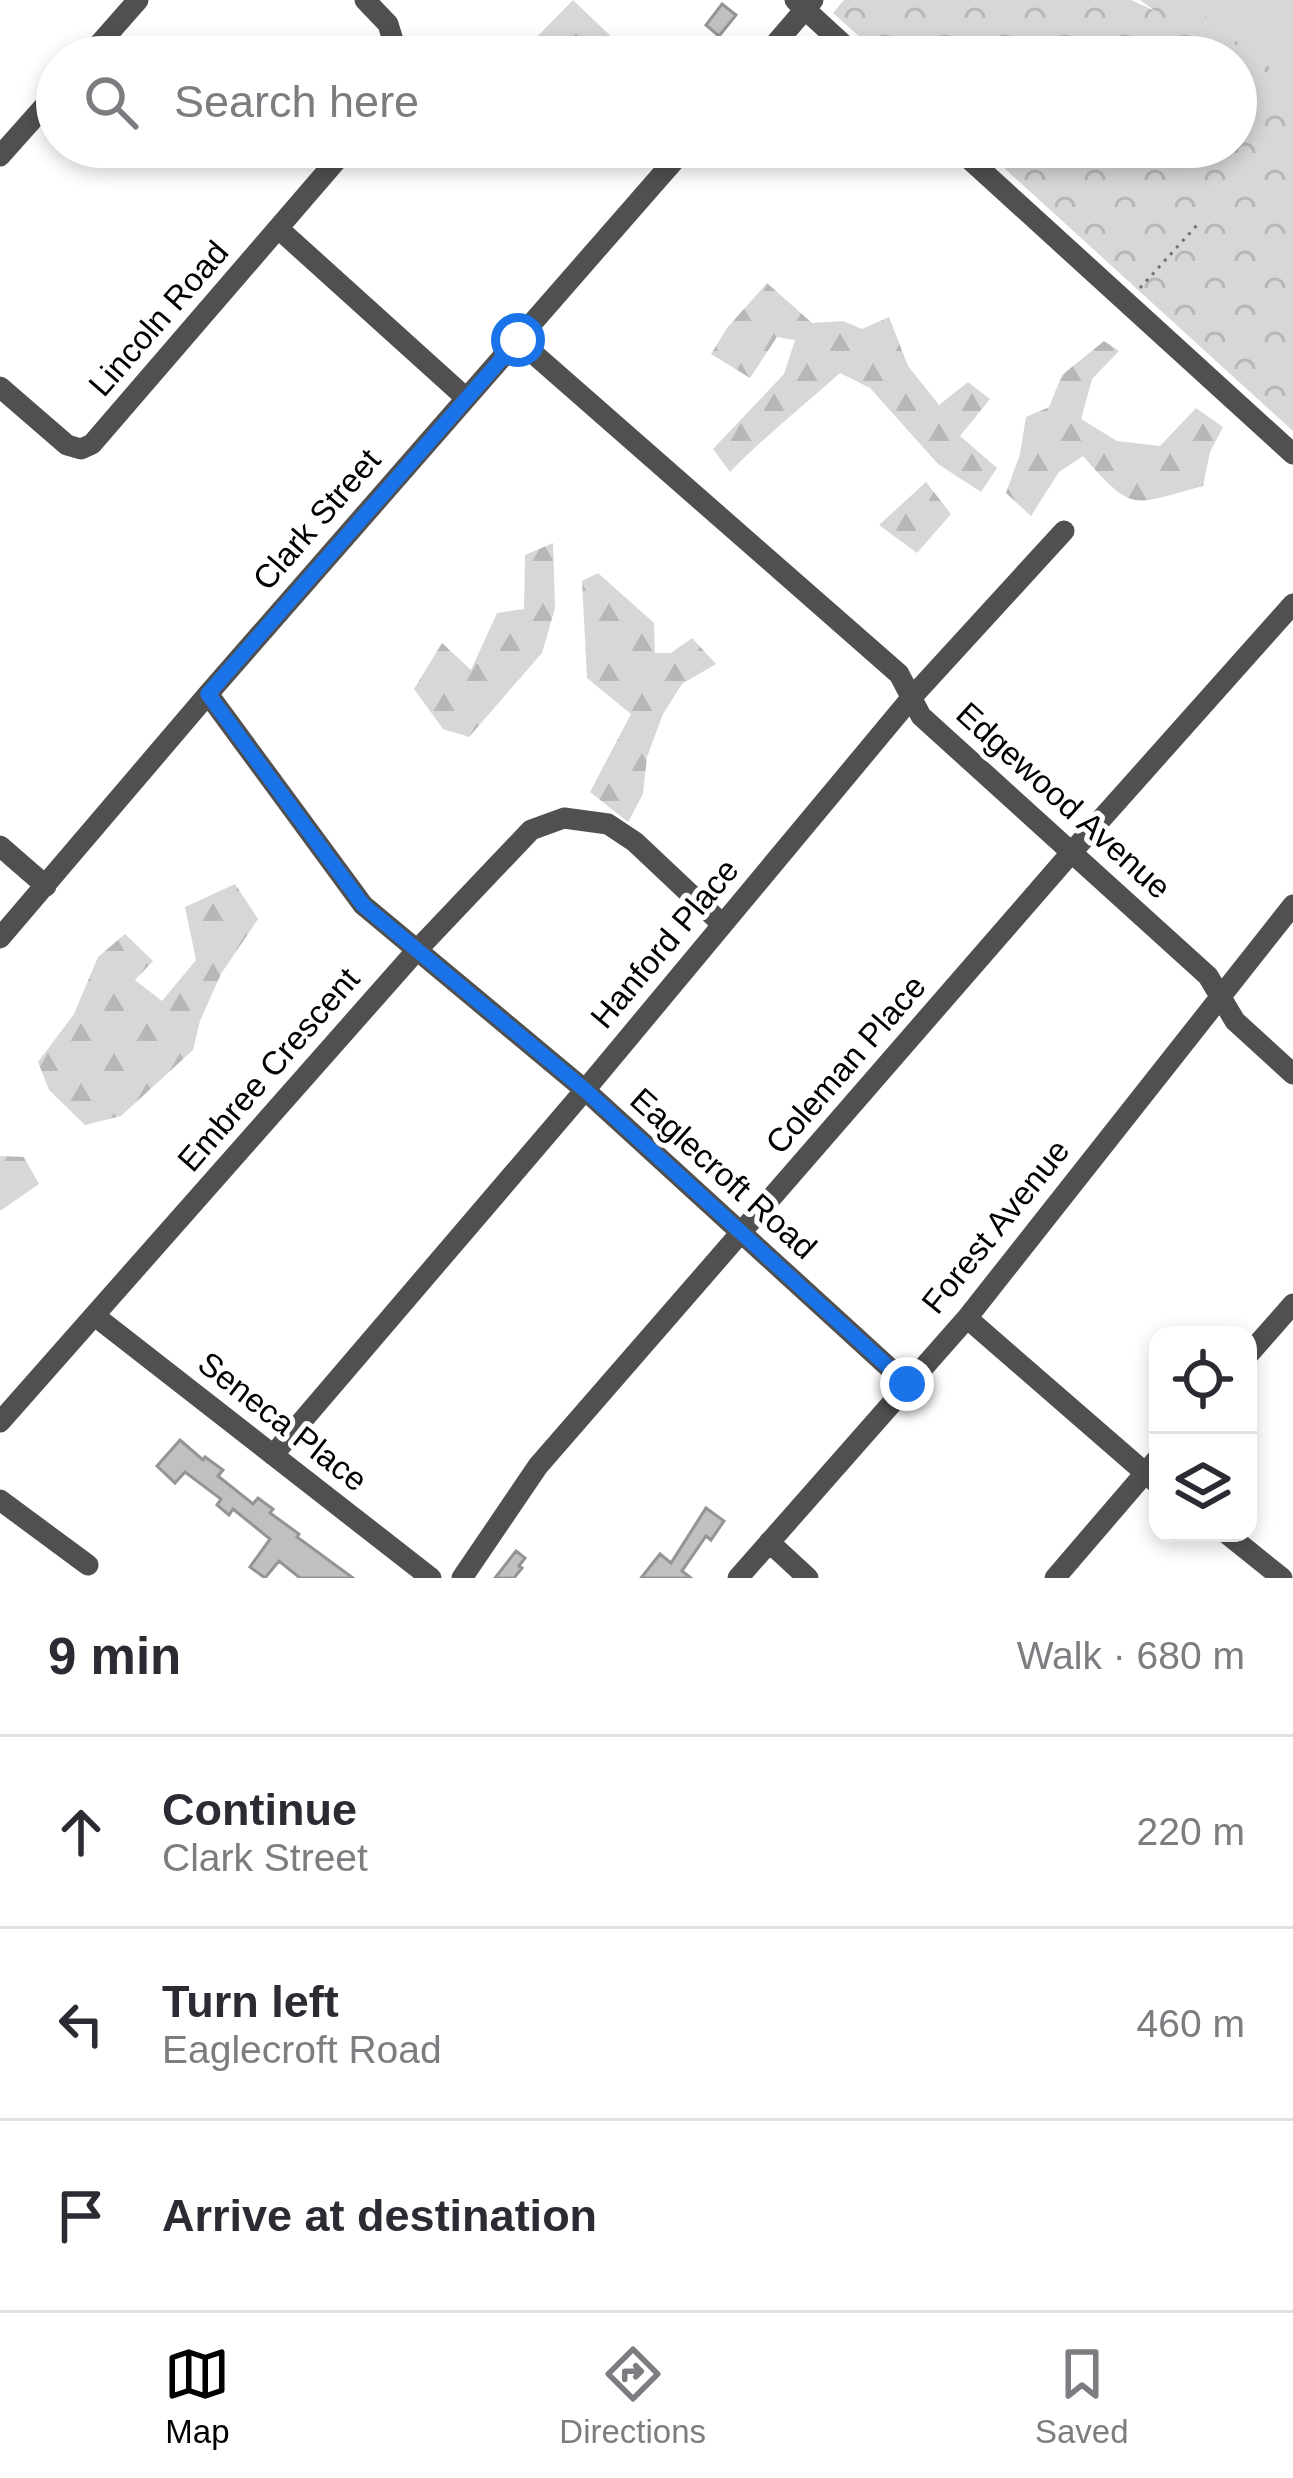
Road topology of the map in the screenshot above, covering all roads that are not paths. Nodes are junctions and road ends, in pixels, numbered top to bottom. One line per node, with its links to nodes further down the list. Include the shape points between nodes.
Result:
1 (139, 0): 4 (street)
2 (365, 0): 5 (street)
3 (804, 3): 6 (street); 7 (street)
4 (107, 36)
5 (392, 36)
6 (780, 36)
7 (836, 36)
8 (36, 116): 9 (street)
9 (0, 156)
10 (331, 168): 13 (street, Lincoln Road)
11 (668, 168): 14 (street, Clark Street)
12 (979, 168): 17 (street)
13 (280, 230): 15 (street, Lincoln Road, via 87,447 67,445); 16 (street)
14 (518, 340): 16 (street, Clark Street); 21 (street, Edgewood Avenue, via 899,674)
15 (0, 387)
16 (466, 398): 20 (street, Clark Street)
17 (1293, 454)
18 (1064, 532): 21 (street, Hanford Place)
19 (1293, 604): 23 (street, Coleman Place)
20 (208, 694): 24 (street, Clark Street); 28 (street, Eaglecroft Road, via 347,887)
21 (912, 697): 23 (street, Edgewood Avenue, via 921,716); 26 (street, Hanford Place)
22 (0, 846): 24 (street)
23 (1071, 853): 29 (street, Edgewood Avenue); 32 (street, Coleman Place)
24 (46, 886): 27 (street, Clark Street)
25 (1293, 905): 29 (street, Forest Avenue)
26 (722, 924): 28 (street, Embree Crescent, via 624,832 565,818 517,841); 31 (street, Hanford Place)
27 (0, 938)
28 (417, 950): 31 (street, Eaglecroft Road); 34 (street, Embree Crescent)
29 (1220, 994): 30 (street, Edgewood Avenue, via 1235,1022); 35 (street, Forest Avenue)
30 (1293, 1074)
31 (585, 1090): 32 (street, Eaglecroft Road); 39 (street, Hanford Place)
32 (742, 1234): 37 (street, Eaglecroft Road); 47 (street, Coleman Place, via 538,1466)
33 (1293, 1304): 36 (street)
34 (95, 1316): 38 (street, Embree Crescent); 39 (street, Seneca Place)
35 (967, 1318): 37 (street, Forest Avenue); 40 (street)
36 (1257, 1345)
37 (907, 1384): 43 (street, Forest Avenue)
38 (0, 1422)
39 (273, 1455): 46 (street, Seneca Place)
40 (1149, 1469)
41 (1149, 1476): 50 (street)
42 (0, 1500): 45 (street)
43 (769, 1542): 48 (street, Forest Avenue); 49 (street)
44 (1237, 1542): 51 (street)
45 (88, 1565)
46 (431, 1578)
47 (462, 1578)
48 (738, 1578)
49 (808, 1578)
50 (1055, 1578)
51 (1282, 1578)

